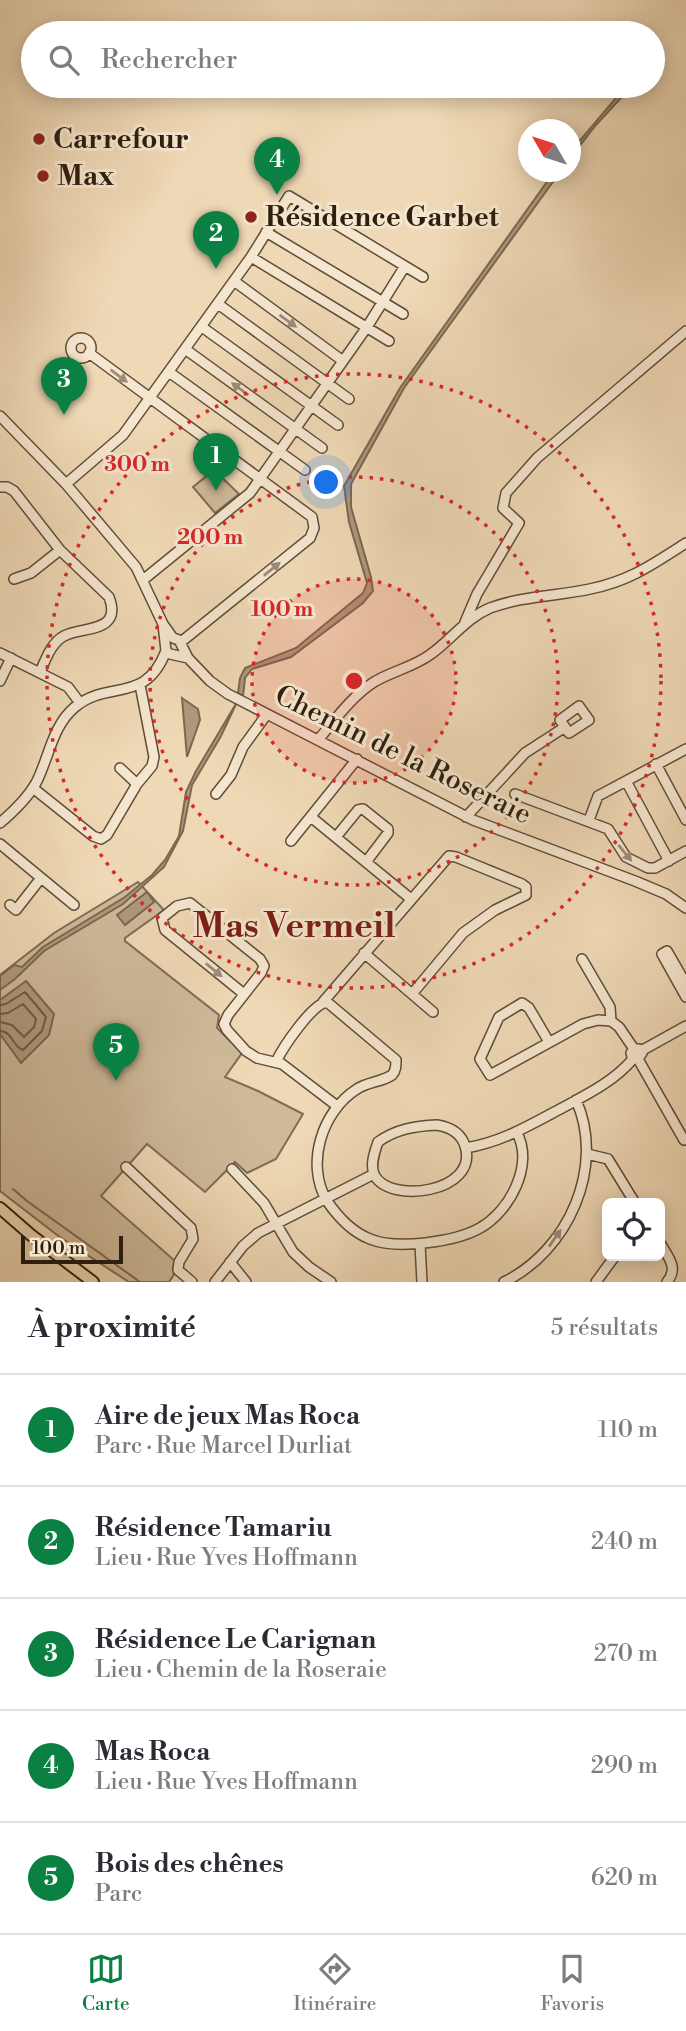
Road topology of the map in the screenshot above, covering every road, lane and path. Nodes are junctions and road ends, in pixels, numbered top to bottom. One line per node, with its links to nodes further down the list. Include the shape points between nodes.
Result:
1 (266, 232): 2 (street); 3 (street, via 289,196); 6 (street)
2 (251, 257): 5 (street); 10 (street)
3 (405, 266): 4 (street); 6 (street)
4 (423, 277)
5 (234, 281): 7 (street); 15 (street, one-way to 15)
6 (383, 302): 8 (street); 10 (street)
7 (218, 304): 9 (street); 17 (street)
8 (403, 314)
9 (202, 327): 13 (street); 20 (street)
10 (367, 327): 12 (street); 15 (street)
11 (686, 331): 34 (street, via 537,458 506,494 503,508 519,523 477,594)
12 (389, 341)
13 (185, 349): 16 (street); 23 (street, one-way to 13)
14 (89, 354): 18 (street, one-way to 18)
15 (343, 361): 17 (street)
16 (169, 372): 18 (street); 25 (street)
17 (327, 383): 19 (street); 20 (street)
18 (150, 399): 27 (street); 28 (street, via 123,435)
19 (349, 399)
20 (311, 406): 22 (street); 23 (street)
21 (0, 416): 28 (street, Chemin de la Roseraie)
22 (338, 425)
23 (295, 428): 24 (street); 25 (street)
24 (322, 448)
25 (278, 451): 26 (street); 27 (street)
26 (305, 470)
27 (260, 477): 33 (street, via 250,493); 35 (street, one-way to 27, via 310,538 312,517)
28 (66, 484): 33 (street, Chemin de la Roseraie)
29 (0, 486): 31 (street, via 14,491)
30 (686, 543): 34 (street, via 631,578 492,607)
31 (60, 550): 32 (street, via 31,573); 38 (street, via 108,597 111,614 102,626 60,638)
32 (14, 579)
33 (143, 580): 35 (street, Chemin de la Roseraie)
34 (465, 624): 44 (street, via 433,653 359,693)
35 (174, 647): 40 (street); 42 (street, Chemin de la Roseraie, via 228,694)
36 (0, 653): 37 (street)
37 (11, 658): 38 (street); 39 (street)
38 (40, 672): 41 (street, via 68,687)
39 (0, 681)
40 (140, 685): 41 (street); 50 (street, via 154,757)
41 (80, 703): 51 (street, via 58,727)
42 (267, 714): 44 (street, Chemin de la Roseraie); 52 (street)
43 (565, 727): 55 (street, via 525,753)
44 (318, 740): 46 (street, Chemin de la Roseraie)
45 (686, 749): 47 (street)
46 (357, 759): 54 (street); 55 (street, Chemin de la Roseraie)
47 (656, 764): 49 (street); 57 (street)
48 (120, 768): 50 (street)
49 (626, 781): 56 (street, via 598,796); 63 (street)
50 (137, 784): 51 (street, via 102,844)
51 (33, 788): 58 (street)
52 (216, 794)
53 (515, 794): 56 (street)
54 (311, 817): 59 (street); 60 (street)
55 (466, 817): 69 (street, Chemin de la Roseraie, via 635,881)
56 (589, 820): 63 (street, one-way to 63, via 608,829 632,862 655,868)
57 (686, 820)
58 (0, 823)
59 (336, 837): 64 (street); 64 (street, via 363,809 388,829)
60 (291, 841)
61 (0, 844): 65 (street)
62 (686, 851): 63 (street)
63 (668, 861)
64 (366, 862): 66 (street)
65 (41, 878): 67 (street, via 16,910); 68 (street)
66 (411, 899): 70 (street); 74 (street, via 449,856 522,884 527,890 526,895 463,933)
67 (10, 905)
68 (74, 905)
69 (686, 908)
70 (364, 953): 74 (street); 76 (street)
71 (582, 959): 78 (street, via 610,1007)
72 (686, 984): 75 (street, via 667,951 662,954)
73 (244, 994): 73 (street, one-way to 73, via 261,973 260,959 190,903 162,918 165,930); 82 (street, via 225,1021 226,1030 246,1051)
74 (412, 994): 77 (street)
75 (686, 997)
76 (323, 1002): 82 (street); 84 (street, via 396,1060 391,1076 360,1087)
77 (433, 1012)
78 (611, 1021): 80 (street, via 583,1024); 81 (street)
79 (686, 1026): 81 (street)
80 (549, 1042): 80 (street, via 490,1075 480,1059 499,1017 522,1003)
81 (637, 1054): 83 (street, via 609,1082); 86 (street)
82 (276, 1062): 84 (street)
83 (576, 1100): 85 (street); 88 (street)
84 (337, 1106): 92 (street, via 318,1147 318,1176)
85 (517, 1132): 87 (street); 97 (street, via 523,1150 521,1171 505,1205 481,1228)
86 (684, 1140)
87 (466, 1148): 91 (street, via 464,1169 449,1184 407,1191); 91 (street, via 448,1127 397,1131 378,1142)
88 (587, 1154): 93 (street, via 608,1158); 108 (street, one-way to 88, via 545,1253 558,1236 578,1197)
89 (127, 1167): 103 (street, via 191,1228 193,1239 178,1270)
90 (232, 1169): 96 (street, via 264,1203)
91 (370, 1176): 92 (street)
92 (325, 1198): 96 (street); 97 (street, via 346,1225 372,1240)
93 (632, 1198)
94 (0, 1208): 102 (main road)
95 (0, 1217): 101 (main road)
96 (274, 1223): 100 (street); 106 (street, via 293,1252)
97 (420, 1244): 107 (street)
98 (665, 1252): 110 (street, via 674,1268)
99 (611, 1261): 109 (street)
100 (230, 1262): 104 (street); 105 (street)
101 (83, 1282)
102 (93, 1282)
103 (192, 1282)
104 (215, 1282)
105 (246, 1282)
106 (331, 1282)
107 (422, 1282)
108 (504, 1282)
109 (596, 1282)
110 (667, 1282)

